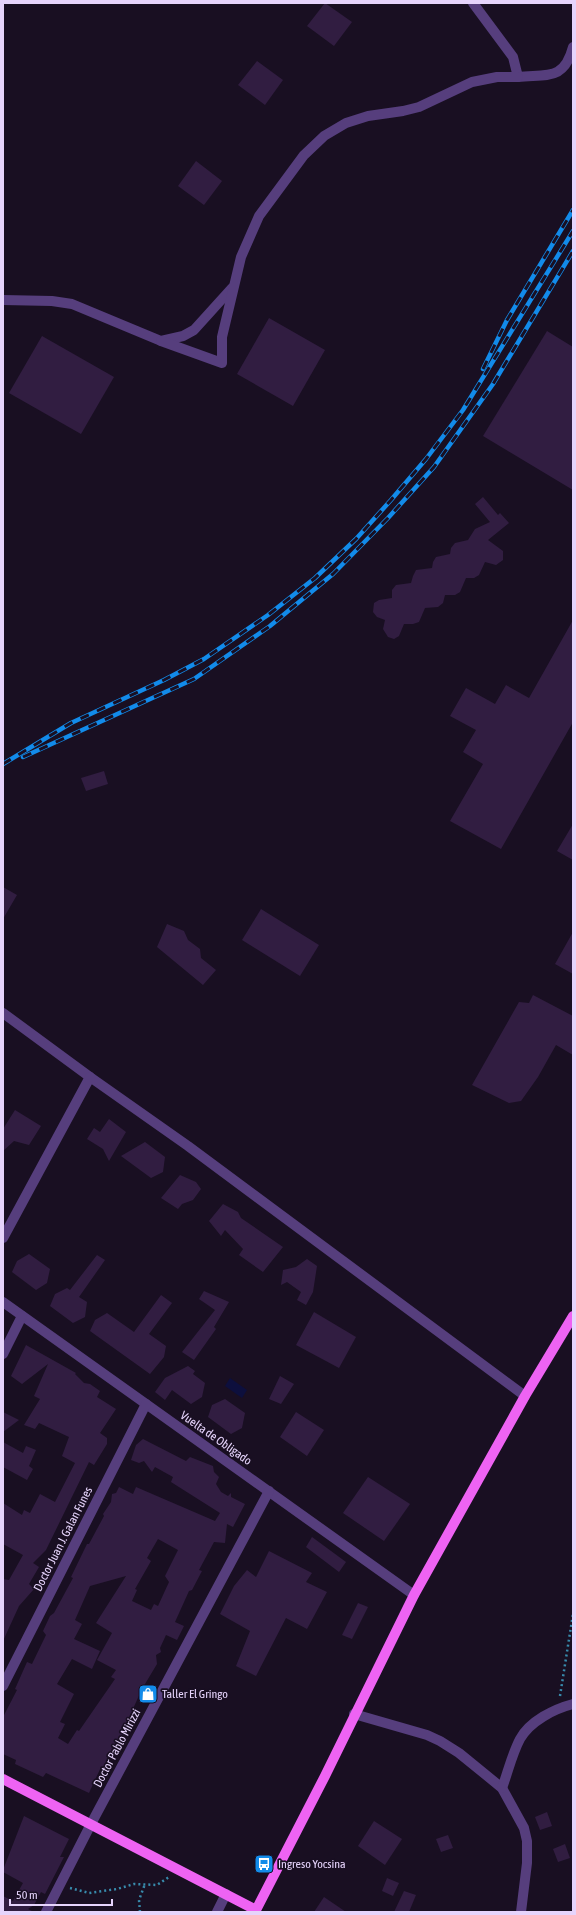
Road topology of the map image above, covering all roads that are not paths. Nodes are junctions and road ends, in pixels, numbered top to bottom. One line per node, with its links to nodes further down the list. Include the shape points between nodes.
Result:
1 (473, 3): 3 (street, via 513,57)
2 (573, 47): 3 (street, via 563,69 558,72)
3 (518, 77): 4 (street, via 497,77 472,82 419,107 368,116 346,123 324,136 304,155 259,216 241,257)
4 (234, 286): 6 (street, via 194,330 183,336); 6 (street, via 222,337 222,363)
5 (3, 300): 6 (street, via 72,304)
6 (161, 341)
7 (3, 1013): 8 (street)
8 (90, 1077): 9 (street); 14 (street, via 188,1146)
9 (3, 1238)
10 (3, 1302): 11 (street, Vuelta de Obligado)
11 (22, 1316): 13 (street); 15 (street, Vuelta de Obligado)
12 (573, 1316): 14 (main road)
13 (3, 1354)
14 (525, 1396): 17 (main road)
15 (146, 1404): 16 (street, Vuelta de Obligado); 18 (street, Doctor Juan J. Galan Funes)
16 (269, 1491): 17 (street, Vuelta de Obligado); 23 (street, Doctor Pablo Mirizzi)
17 (414, 1595): 20 (main road)
18 (3, 1686)
19 (573, 1704): 22 (street, via 539,1719 520,1738)
20 (354, 1714): 22 (street, via 440,1741); 25 (main road)
21 (3, 1779): 23 (main road)
22 (502, 1788): 28 (street, via 524,1828 527,1841)
23 (91, 1824): 24 (main road); 26 (street, Doctor Pablo Mirizzi)
24 (226, 1894): 25 (main road); 27 (street)
25 (256, 1911)
26 (46, 1912)
27 (217, 1912)
28 (521, 1912)

